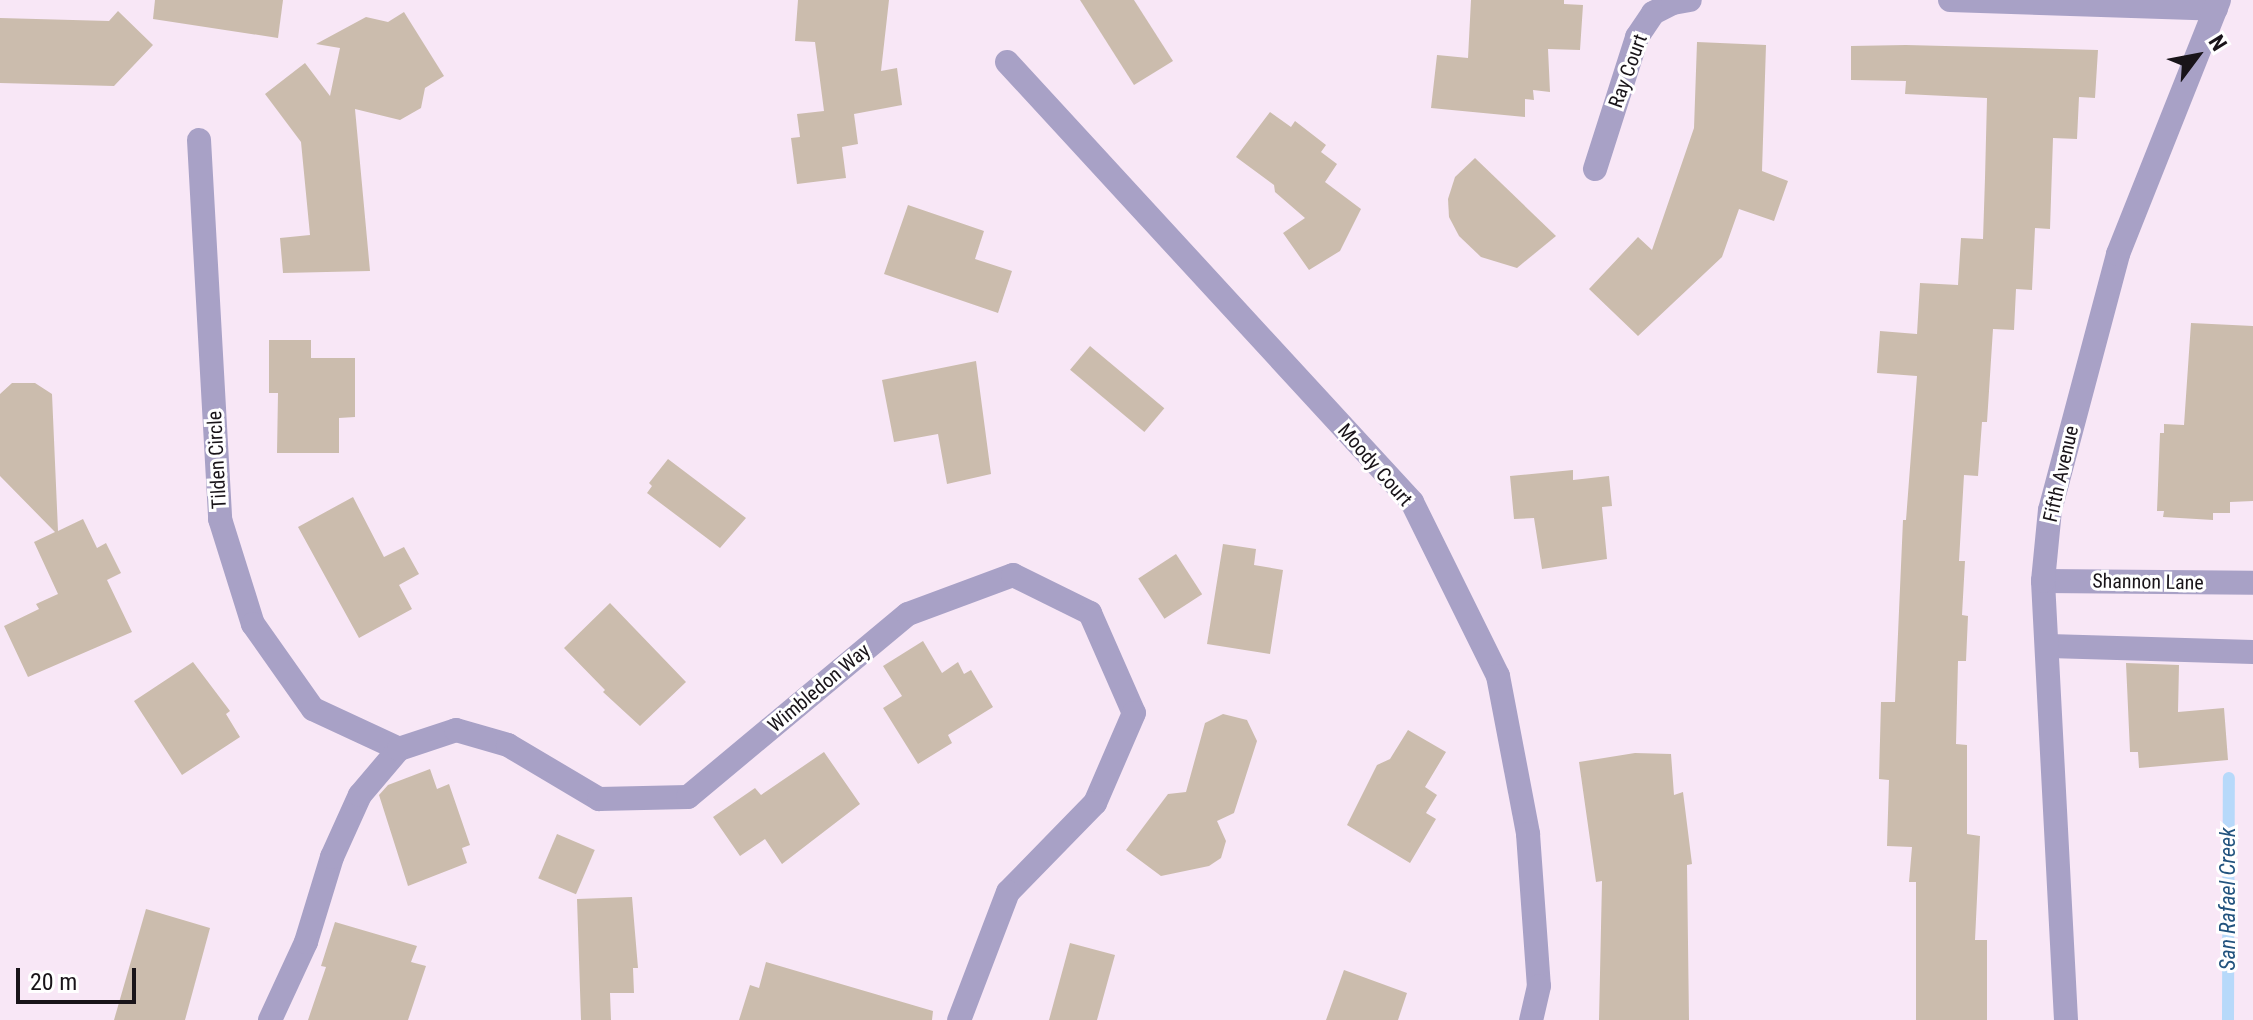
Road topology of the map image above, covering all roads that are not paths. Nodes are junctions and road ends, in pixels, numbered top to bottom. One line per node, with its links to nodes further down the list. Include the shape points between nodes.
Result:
1 (1690, 0): 6 (street, Ray Court, via 1653,13 1637,37)
2 (1950, 0): 3 (street)
3 (2218, 5): 7 (street, Fifth Avenue, via 2118,254 2050,510)
4 (1007, 62): 14 (street, Moody Court, via 1412,502 1498,676 1528,834 1539,986)
5 (199, 140): 11 (street, Tilden Circle, via 220,519 253,624 313,709)
6 (1595, 169)
7 (2043, 581): 8 (street, Shannon Lane); 9 (street, Fifth Avenue)
8 (2253, 583)
9 (2049, 646): 10 (street); 15 (street, Fifth Avenue)
10 (2253, 652)
11 (399, 749): 12 (street, via 360,795 332,857 306,942); 13 (street, Wimbledon Way, via 456,730 508,745 599,799 688,797 908,614 1013,575 1090,613 1134,713 1095,803 1008,892)
12 (270, 1020)
13 (959, 1020)
14 (1531, 1020)
15 (2066, 1020)

